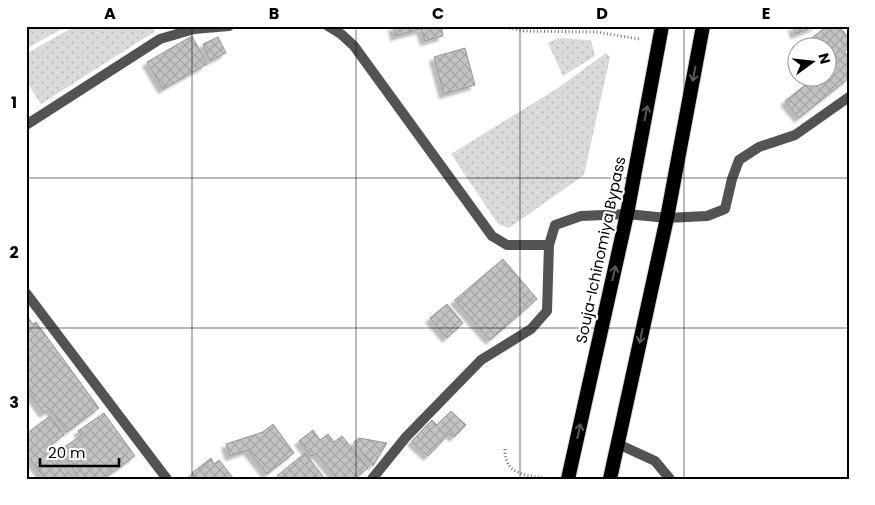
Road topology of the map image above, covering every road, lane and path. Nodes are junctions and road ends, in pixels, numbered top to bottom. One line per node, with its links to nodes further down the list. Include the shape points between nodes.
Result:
1 (229, 26): 8 (street, via 194,29 160,39)
2 (328, 26): 11 (street, via 354,46 492,236 507,245)
3 (499, 26): 6 (path, via 524,31 596,32)
4 (662, 26): 6 (highway, Souja-Ichinomiya Bypass)
5 (703, 26): 10 (highway, one-way to 10)
6 (659, 42): 9 (highway, Souja-Ichinomiya Bypass, one-way to 6)
7 (849, 97): 10 (street, via 795,135 758,147 739,160 725,209 707,216)
8 (26, 125)
9 (627, 214): 10 (street); 11 (street, via 582,216 555,224); 18 (highway, Souja-Ichinomiya Bypass, one-way to 9)
10 (667, 218): 13 (highway, one-way to 13)
11 (549, 245): 16 (street, via 547,311 531,329 481,360 406,438)
12 (26, 293): 15 (street)
13 (618, 444): 19 (highway); 20 (street, via 655,460)
14 (505, 449): 17 (path, via 507,464 512,469 521,474)
15 (167, 479)
16 (372, 479)
17 (550, 479)
18 (568, 479)
19 (610, 479)
20 (670, 479)

